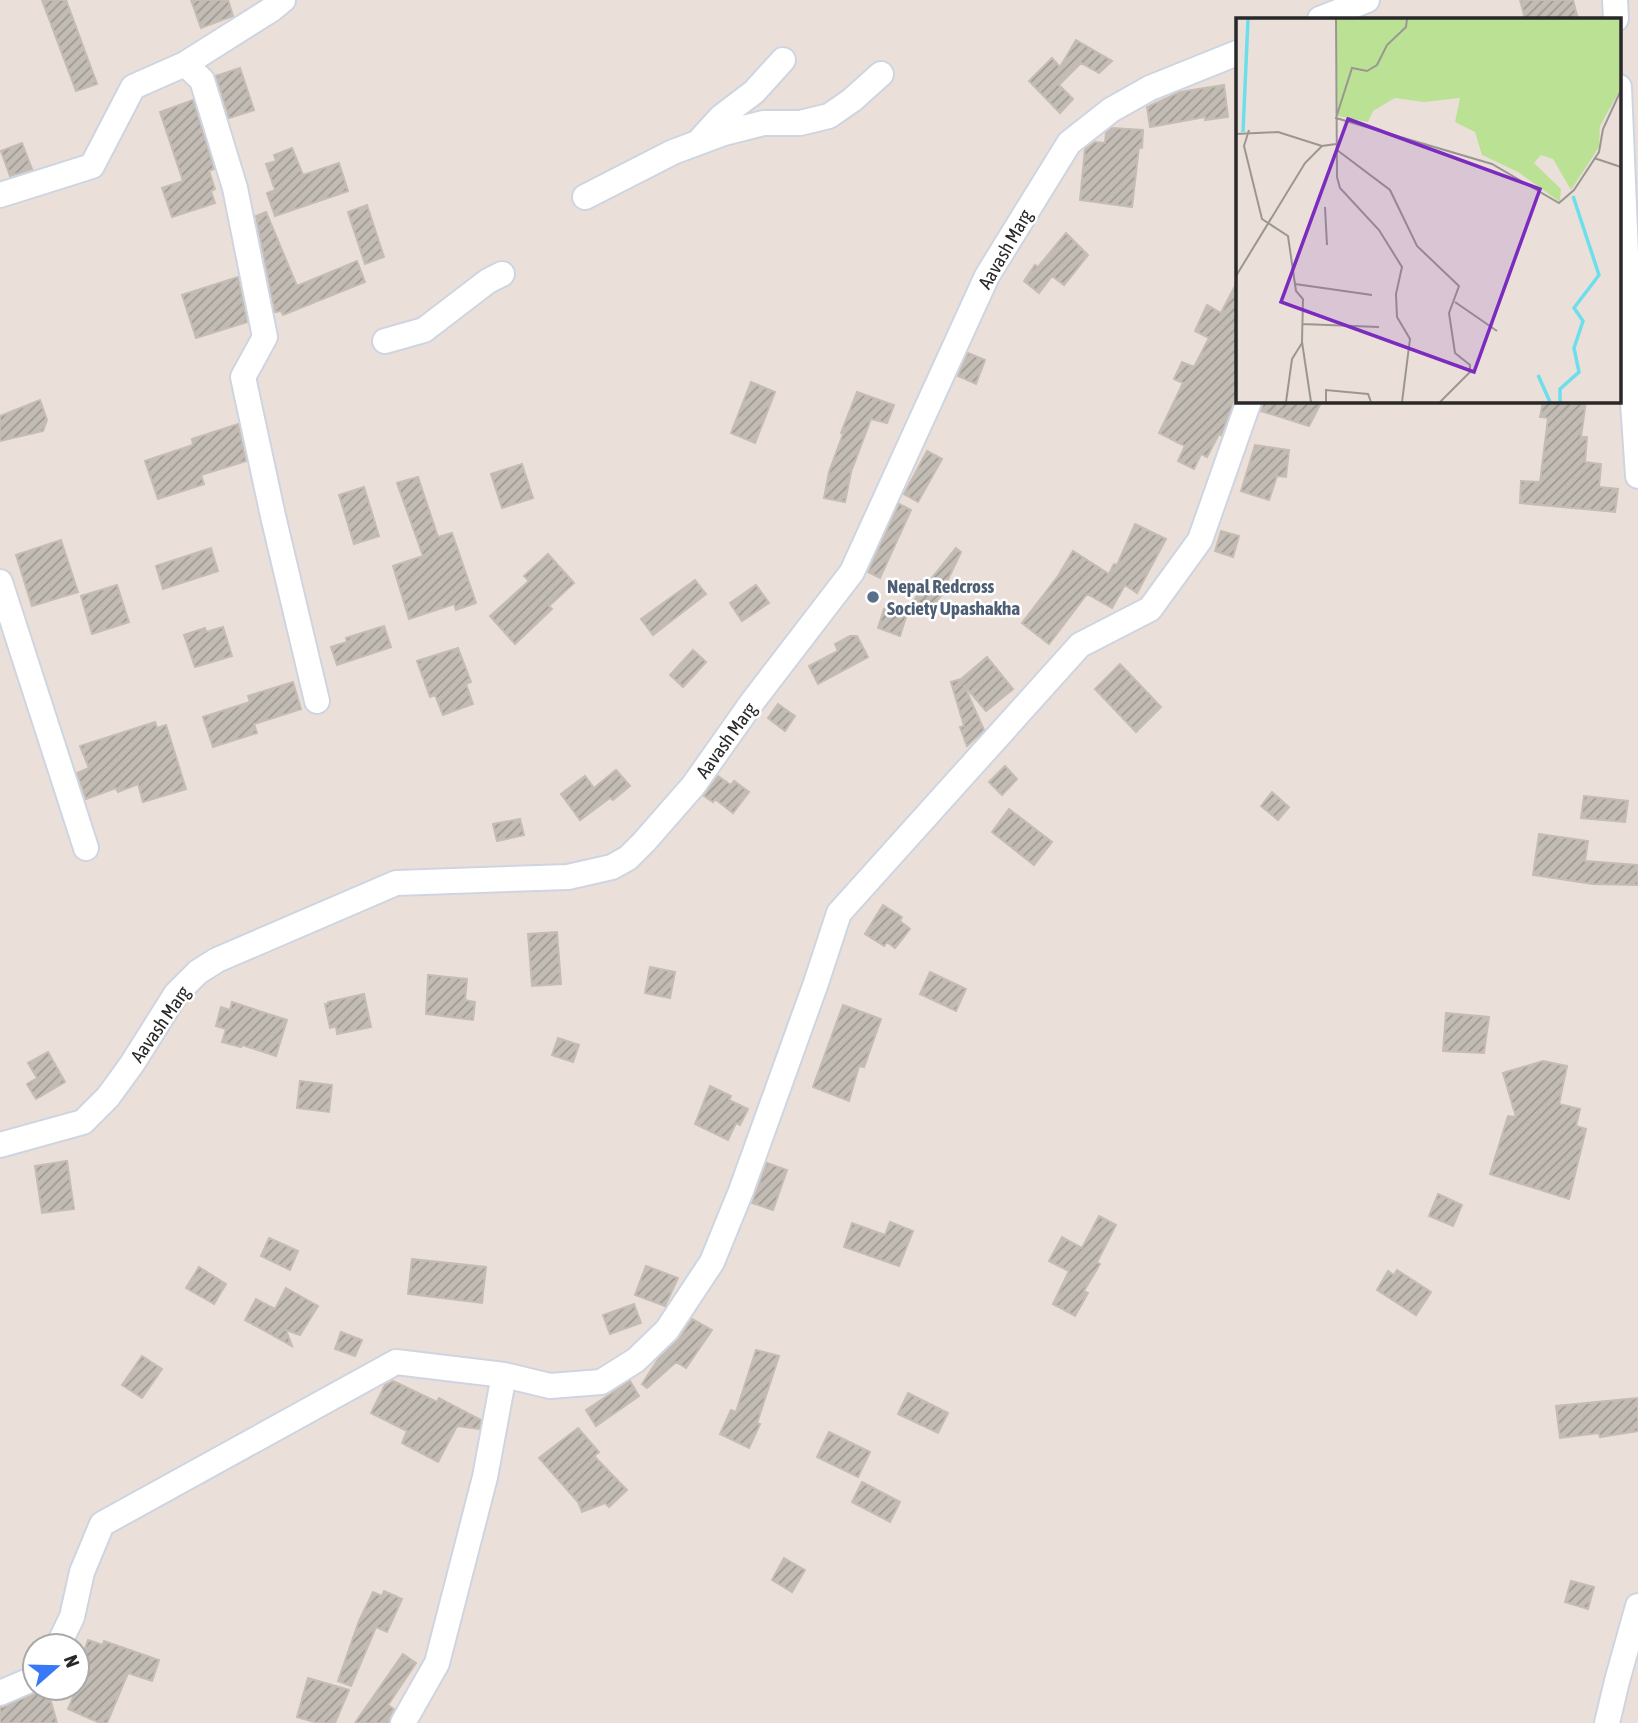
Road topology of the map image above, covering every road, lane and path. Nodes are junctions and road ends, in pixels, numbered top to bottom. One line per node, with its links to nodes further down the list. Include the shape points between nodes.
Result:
1 (283, 0): 9 (street)
2 (1366, 0): 4 (street); 5 (street)
3 (1615, 0): 6 (street)
4 (1322, 18)
5 (1361, 18)
6 (1616, 18)
7 (1236, 53): 22 (street, Aavash Marg, via 1150,88 1111,110 1069,143 987,276 852,572 692,786 628,858 612,867 568,877 397,883 216,960 176,994 132,1064 83,1122)
8 (783, 60): 12 (street)
9 (185, 64): 13 (street, via 133,87 92,166); 20 (street, via 202,80 235,188 265,337 243,377)
10 (881, 74): 12 (street, via 829,116 764,123)
11 (1620, 111): 18 (street)
12 (698, 143): 14 (street)
13 (0, 195)
14 (585, 197)
15 (502, 274): 16 (street, via 424,330)
16 (385, 341)
17 (1249, 402): 23 (street, via 1200,540 1150,609 1080,645 839,913 712,1262 667,1330 636,1360 601,1382 550,1386)
18 (1638, 475)
19 (0, 582): 21 (street)
20 (317, 701)
21 (86, 848)
22 (0, 1145)
23 (504, 1375): 25 (street, via 396,1362 102,1524); 28 (street, via 485,1477 437,1663)
24 (1638, 1606): 29 (street)
25 (65, 1632)
26 (21, 1684): 27 (street)
27 (0, 1693)
28 (403, 1723)
29 (1607, 1723)

